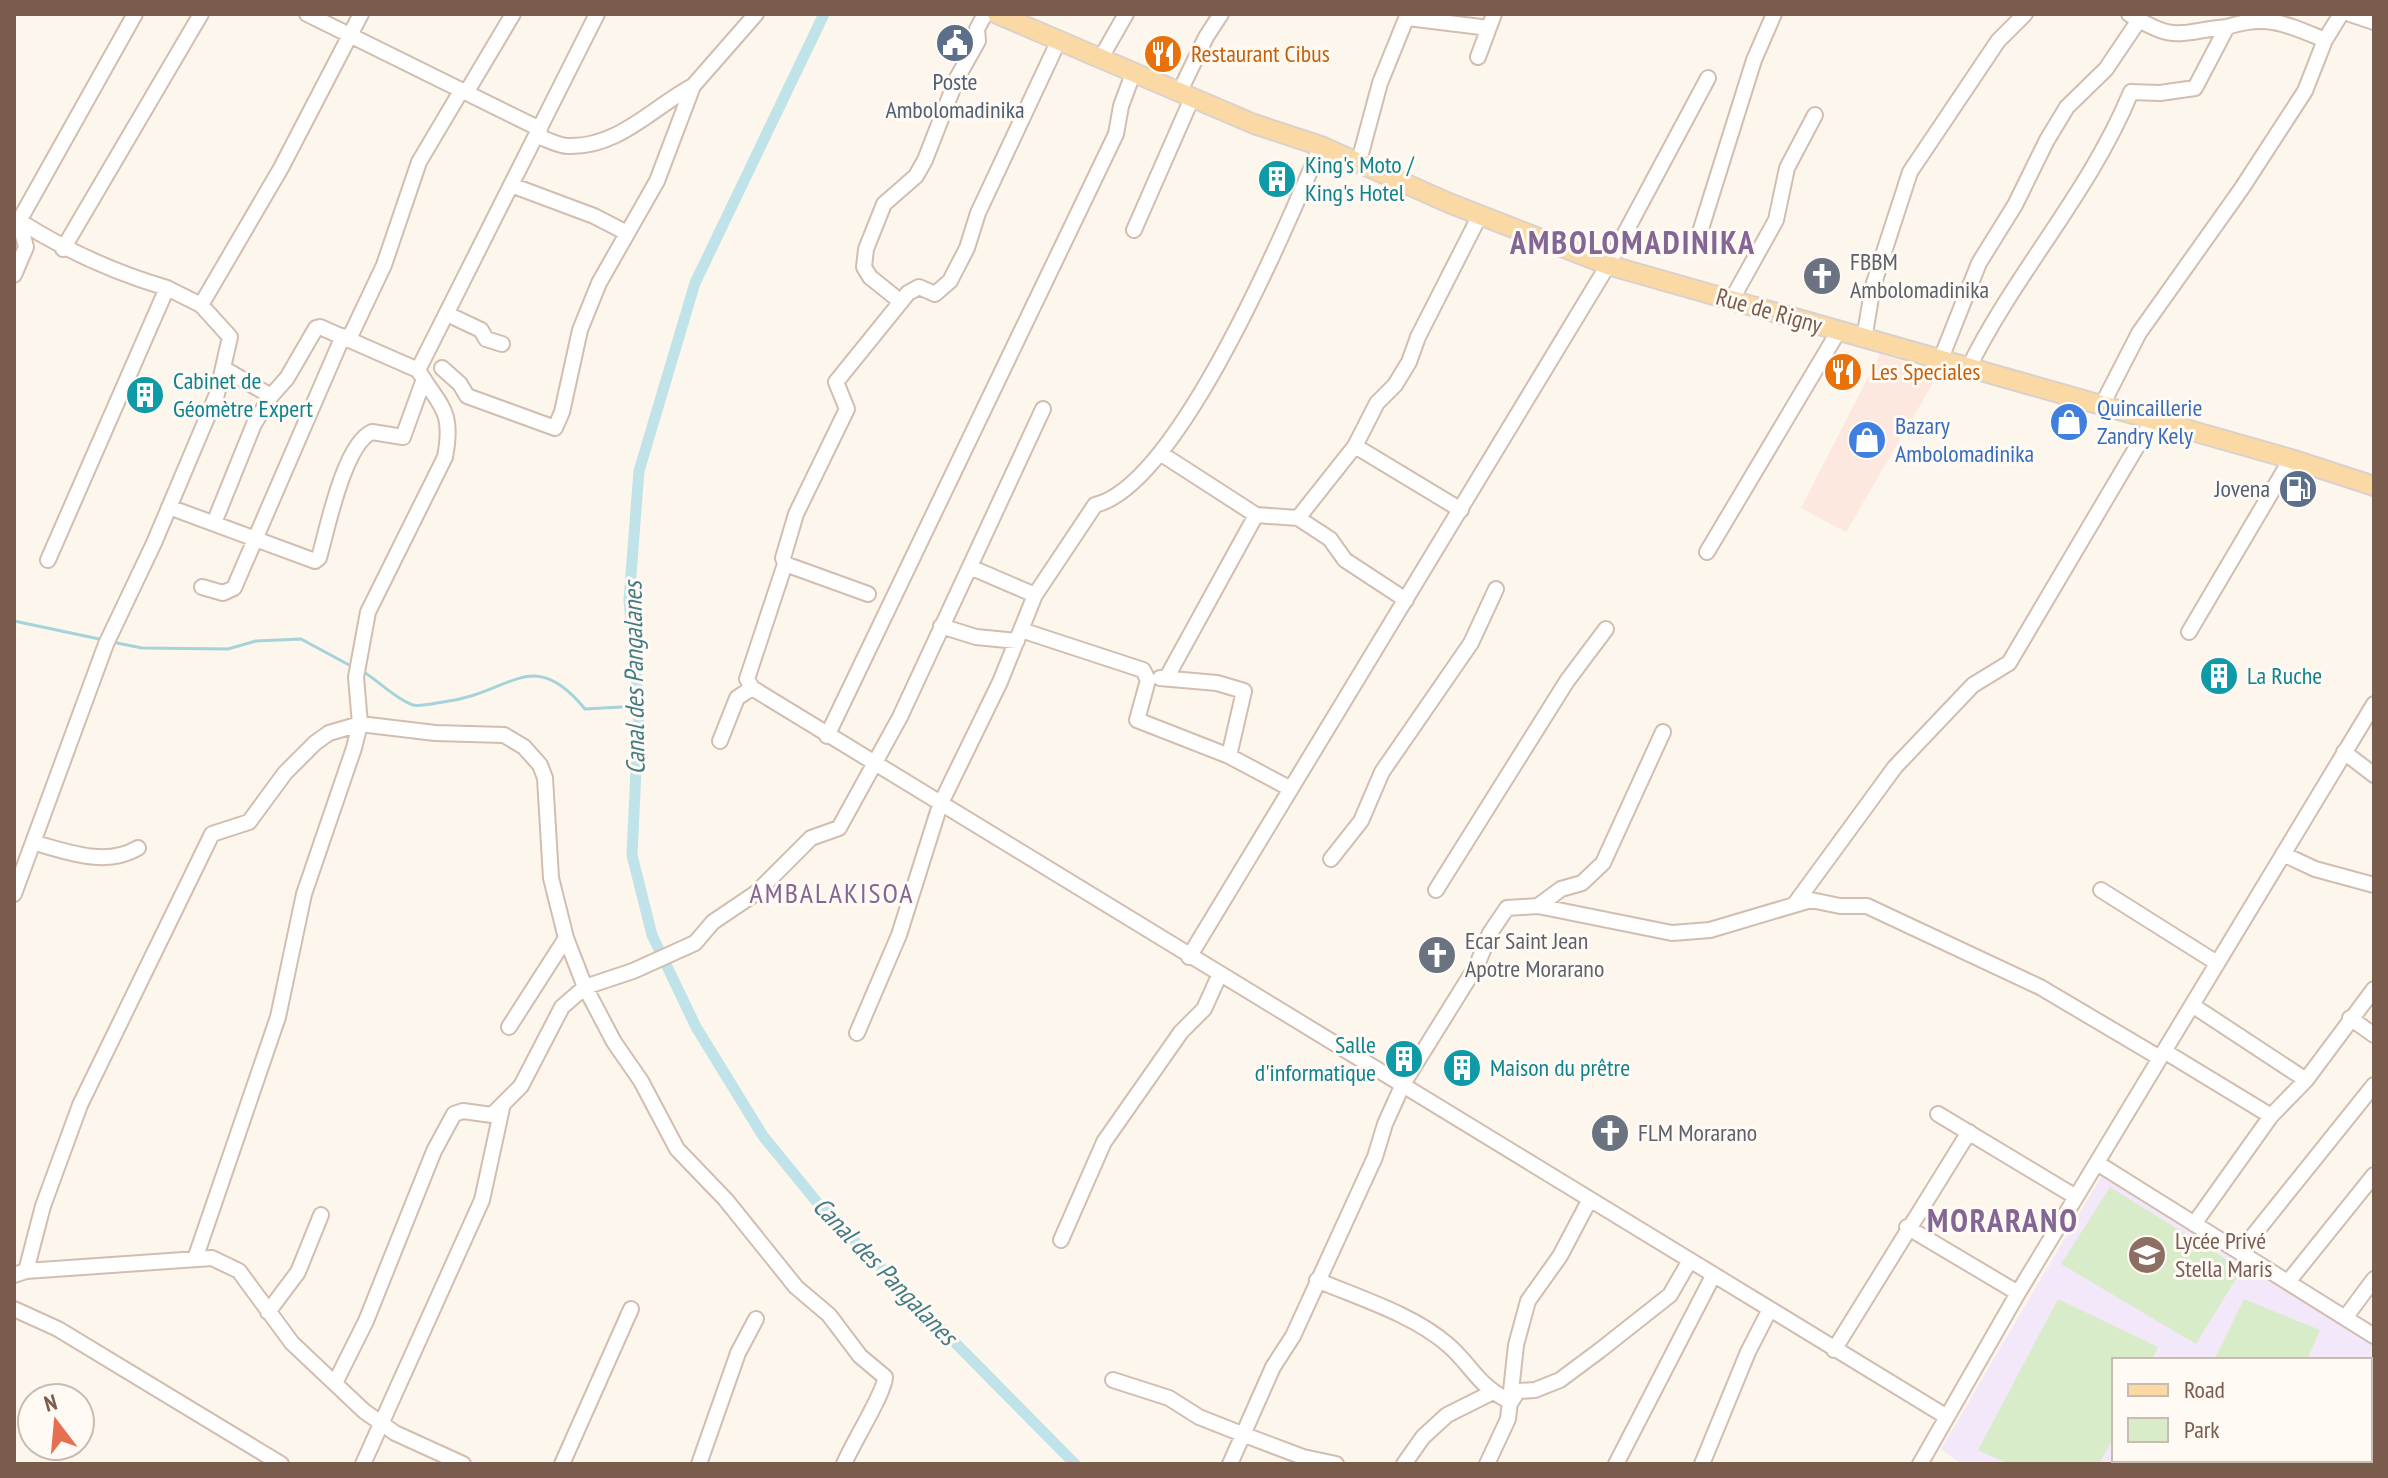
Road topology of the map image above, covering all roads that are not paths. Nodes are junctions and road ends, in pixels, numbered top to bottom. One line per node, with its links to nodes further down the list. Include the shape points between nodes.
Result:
1 (135, 14): 37 (street)
2 (201, 14): 41 (street)
3 (307, 14): 21 (street)
4 (361, 14): 21 (street)
5 (513, 14): 29 (street)
6 (597, 14): 32 (street)
7 (756, 14): 28 (street)
8 (985, 14): 46 (street, via 925,160 916,176 884,204 866,249 864,267 870,277)
9 (997, 14): 22 (main road, Rue de Rigny)
10 (1126, 14): 24 (street)
11 (1221, 14): 30 (street, via 1206,37)
12 (1774, 14): 40 (street, via 1754,60)
13 (2025, 14): 51 (street, via 1998,41 1910,172 1873,286)
14 (2341, 14): 23 (street)
15 (2350, 14): 19 (street)
16 (1408, 16): 18 (street); 34 (street, via 1380,83)
17 (2134, 17): 20 (street, via 2160,33 2180,37); 53 (street, via 2106,69 2067,107 2047,140 1979,263)
18 (1492, 21): 25 (street)
19 (2374, 22)
20 (2227, 27): 23 (street, via 2271,20); 56 (street, via 2195,88 2131,92 2092,168 2026,276 1991,321)
21 (349, 37): 29 (street); 47 (street)
22 (1059, 40): 24 (main road, Rue de Rigny); 46 (street, via 950,281 935,294 913,289)
23 (2325, 40): 61 (street, via 2305,91 2139,333)
24 (1102, 56): 26 (main road, Rue de Rigny)
25 (1478, 57)
26 (1134, 71): 30 (main road, Rue de Rigny); 93 (street, via 1116,134)
27 (1708, 78): 42 (street)
28 (693, 86): 32 (street, via 666,100 645,120 595,142 567,146); 39 (street, via 657,181)
29 (464, 92): 32 (street); 50 (street, via 419,162 384,265)
30 (1186, 94): 33 (main road, Rue de Rigny); 38 (street)
31 (1815, 115): 45 (street, via 1787,168 1776,220)
32 (539, 132): 35 (street)
33 (1321, 146): 34 (main road, Rue de Rigny); 65 (street, via 1248,306)
34 (1359, 161): 36 (main road, Rue de Rigny)
35 (511, 185): 39 (street); 48 (street)
36 (1480, 215): 42 (main road, Rue de Rigny); 64 (street, via 1409,362 1377,403)
37 (16, 219): 41 (street); 43 (street, via 26,247)
38 (1134, 230)
39 (625, 232): 60 (street, via 580,330 555,428)
40 (1700, 232)
41 (63, 249): 44 (street)
42 (1608, 265): 45 (main road, Rue de Rigny); 69 (street)
43 (14, 275)
44 (167, 288): 47 (street); 75 (street)
45 (1731, 301): 49 (main road, Rue de Rigny)
46 (901, 302): 76 (street, via 836,382 847,409 796,514)
47 (201, 305): 54 (street, via 230,337)
48 (447, 314): 52 (street); 57 (street)
49 (1838, 332): 51 (main road, Rue de Rigny); 74 (street)
50 (346, 338): 57 (street); 59 (street, via 316,328); 73 (street)
51 (1864, 339): 53 (main road, Rue de Rigny)
52 (502, 344)
53 (1940, 361): 56 (main road, Rue de Rigny)
54 (223, 368): 59 (street); 68 (street)
55 (442, 368): 60 (street)
56 (1968, 369): 61 (main road, Rue de Rigny)
57 (421, 375): 58 (street); 73 (street, via 403,437 372,432 361,440 343,478 319,558 307,560)
58 (438, 395): 60 (street); 91 (street, via 450,434 445,457 368,612 357,671)
59 (271, 396): 72 (street, via 254,424)
60 (467, 396)
61 (2101, 407): 63 (main road, Rue de Rigny)
62 (1043, 409): 77 (street)
63 (2152, 421): 66 (main road, Rue de Rigny); 109 (street, via 2009,663 1973,685 1895,767)
64 (1355, 446): 69 (street); 71 (street)
65 (1160, 453): 70 (street); 81 (street, via 1110,501 1095,505)
66 (2291, 459): 67 (main road, Rue de Rigny); 85 (street)
67 (2374, 486)
68 (169, 507): 72 (street); 101 (street, via 106,644)
69 (1461, 510): 82 (street)
70 (1256, 515): 71 (street); 87 (street)
71 (1298, 518): 82 (street, via 1330,539 1345,560)
72 (214, 523): 73 (street)
73 (253, 540): 78 (street, via 231,591)
74 (1707, 552)
75 (48, 560)
76 (785, 564): 80 (street); 89 (street, via 747,679)
77 (970, 567): 81 (street); 83 (street)
78 (202, 587)
79 (1496, 589): 104 (street, via 1471,643 1382,772 1361,821)
80 (868, 594)
81 (1035, 595): 86 (street)
82 (1406, 600): 99 (street)
83 (941, 626): 86 (street, via 976,637); 97 (street)
84 (1606, 629): 106 (street, via 1567,681)
85 (2189, 632)
86 (1019, 635): 88 (street, via 1143,670); 100 (street)
87 (1167, 677): 88 (street); 96 (street, via 1244,691)
88 (1148, 680): 96 (street, via 1137,720)
89 (752, 688): 93 (street); 94 (street, via 737,698)
90 (2374, 704): 95 (street)
91 (360, 724): 111 (street, via 504,735 524,747 545,778 551,878); 139 (street, via 304,894 278,1017); 141 (street, via 315,743 249,822 212,834 80,1105)
92 (1663, 732): 110 (street, via 1603,863 1582,883 1561,889)
93 (827, 736): 97 (street)
94 (720, 741)
95 (2344, 752): 98 (street); 103 (street)
96 (1229, 756): 99 (street)
97 (876, 762): 100 (street); 115 (street, via 839,828 811,838 695,943)
98 (2374, 775)
99 (1291, 789): 112 (street)
100 (940, 805): 112 (street); 120 (street, via 899,935)
101 (35, 843): 102 (street, via 97,859 122,858); 108 (street)
102 (138, 848)
103 (2283, 854): 105 (street); 113 (street)
104 (1331, 859)
105 (2374, 885)
106 (1436, 890)
107 (2101, 890): 113 (street)
108 (14, 894)
109 (1794, 905): 110 (street, via 1710,930 1672,933); 122 (street, via 1811,900 1881,911 2040,987)
110 (1538, 906): 124 (street, via 1507,908 1500,914 1477,965)
111 (566, 938): 115 (street); 119 (street)
112 (1189, 957): 114 (street)
113 (2217, 963): 117 (street)
114 (1219, 976): 124 (street); 137 (street, via 1204,1009 1181,1032 1104,1142)
115 (585, 987): 126 (street, via 562,1007 521,1086); 167 (street, via 677,1149 796,1287 885,1377 886,1385)
116 (2374, 989): 118 (street)
117 (2192, 1005): 122 (street); 123 (street)
118 (2350, 1018): 121 (street); 123 (street)
119 (509, 1027)
120 (857, 1033)
121 (2374, 1035)
122 (2162, 1055): 128 (street); 130 (street)
123 (2306, 1080): 128 (street)
124 (1403, 1084): 133 (street); 144 (street)
125 (2374, 1085): 138 (street)
126 (502, 1108): 156 (street, via 492,1115 463,1111 447,1123); 160 (street, via 482,1200)
127 (1938, 1114): 129 (street)
128 (2271, 1116): 135 (street)
129 (1969, 1132): 132 (street); 136 (street)
130 (2097, 1163): 132 (street); 135 (street)
131 (2374, 1175): 145 (street)
132 (2076, 1197): 146 (street)
133 (1589, 1201): 140 (street); 158 (street, via 1528,1301 1516,1345)
134 (321, 1215): 150 (street, via 298,1272)
135 (2194, 1224): 138 (street)
136 (1907, 1227): 146 (street); 154 (street)
137 (1061, 1240)
138 (2240, 1252): 145 (street)
139 (195, 1259): 141 (street); 150 (street, via 212,1258 239,1271)
140 (1689, 1262): 142 (street); 158 (street, via 1670,1295 1599,1351 1560,1380 1518,1391)
141 (20, 1273)
142 (1713, 1276): 149 (street); 172 (street)
143 (2374, 1279): 151 (street)
144 (1317, 1280): 157 (street, via 1402,1317 1448,1344); 161 (street)
145 (2288, 1282): 151 (street)
146 (2018, 1293): 159 (street)
147 (14, 1309): 162 (street, via 58,1329)
148 (631, 1309): 165 (street)
149 (1769, 1311): 154 (street); 173 (street)
150 (268, 1312): 156 (street)
151 (2345, 1318): 153 (street)
152 (756, 1319): 166 (street, via 743,1339)
153 (2374, 1336)
154 (1834, 1350): 159 (street)
155 (1113, 1380): 161 (street, via 1169,1398)
156 (335, 1383): 160 (street)
157 (1491, 1393): 158 (street); 170 (street, via 1447,1415)
158 (1511, 1402): 171 (street)
159 (1947, 1417): 174 (street)
160 (381, 1423): 163 (street); 164 (street)
161 (1242, 1434): 168 (street); 169 (street)
162 (281, 1464)
163 (363, 1464)
164 (463, 1464)
165 (562, 1464)
166 (699, 1464)
167 (844, 1464)
168 (1230, 1464)
169 (1336, 1464)
170 (1404, 1464)
171 (1487, 1464)
172 (1616, 1464)
173 (1702, 1464)
174 (1920, 1464)

